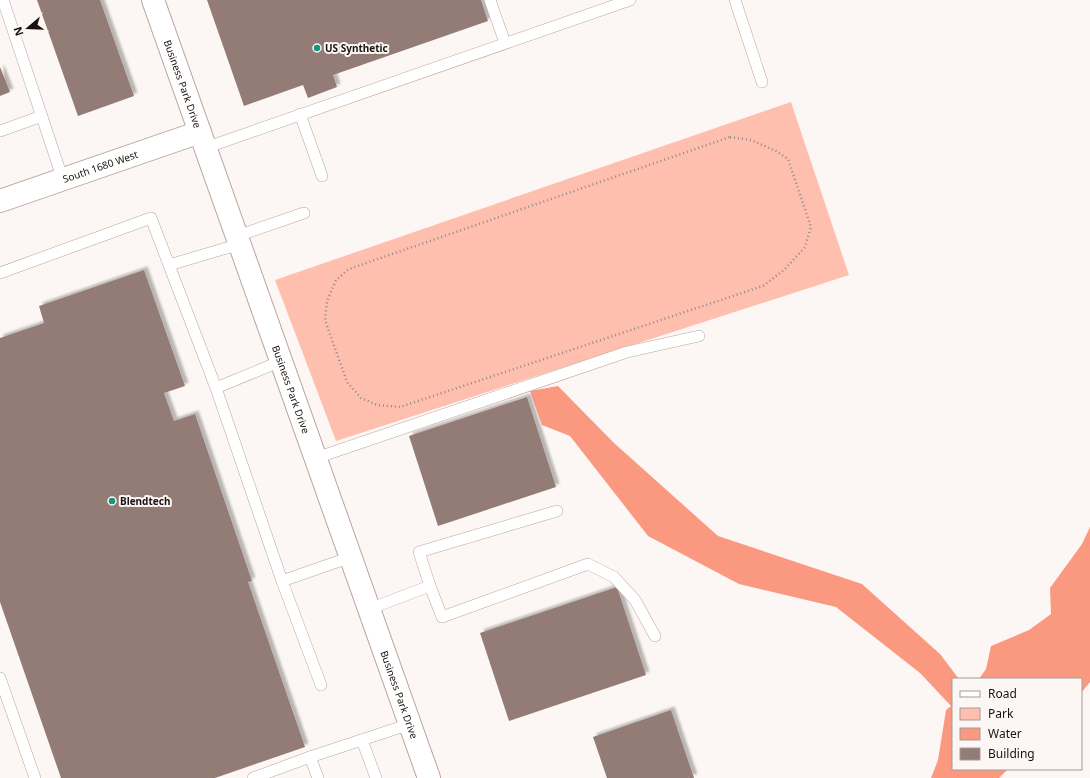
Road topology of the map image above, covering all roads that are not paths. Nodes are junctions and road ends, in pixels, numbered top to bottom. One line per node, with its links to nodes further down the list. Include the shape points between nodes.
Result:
1 (3, 0): 9 (lane)
2 (153, 0): 11 (street, Business Park Drive)
3 (490, 0): 6 (lane)
4 (630, 0): 6 (lane)
5 (735, 0): 7 (lane)
6 (505, 43): 8 (lane)
7 (762, 82)
8 (300, 114): 11 (lane); 12 (lane)
9 (42, 116): 10 (lane); 13 (lane)
10 (0, 131)
11 (203, 140): 13 (street, South 1680 West); 16 (street, Business Park Drive)
12 (322, 176)
13 (63, 180): 14 (street, South 1680 West)
14 (0, 201)
15 (304, 213): 16 (lane)
16 (238, 240): 17 (lane); 20 (street, Business Park Drive)
17 (169, 265): 18 (lane, via 151,218); 21 (lane)
18 (0, 273)
19 (699, 336): 22 (lane, via 627,352)
20 (281, 361): 21 (lane); 22 (street, Business Park Drive)
21 (216, 388): 25 (lane)
22 (316, 458): 24 (street, Business Park Drive)
23 (557, 511): 26 (lane, via 419,552)
24 (351, 557): 25 (lane); 27 (street, Business Park Drive)
25 (282, 581): 30 (lane)
26 (430, 586): 27 (lane); 28 (lane, via 442,617 588,564 614,577 635,600)
27 (369, 609): 31 (street, Business Park Drive)
28 (655, 636)
29 (0, 678): 34 (lane)
30 (321, 685)
31 (410, 724): 32 (lane); 38 (street, Business Park Drive)
32 (362, 740): 33 (lane); 37 (lane)
33 (310, 757): 35 (lane); 36 (lane)
34 (35, 778)
35 (253, 778)
36 (318, 778)
37 (376, 778)
38 (429, 778)

